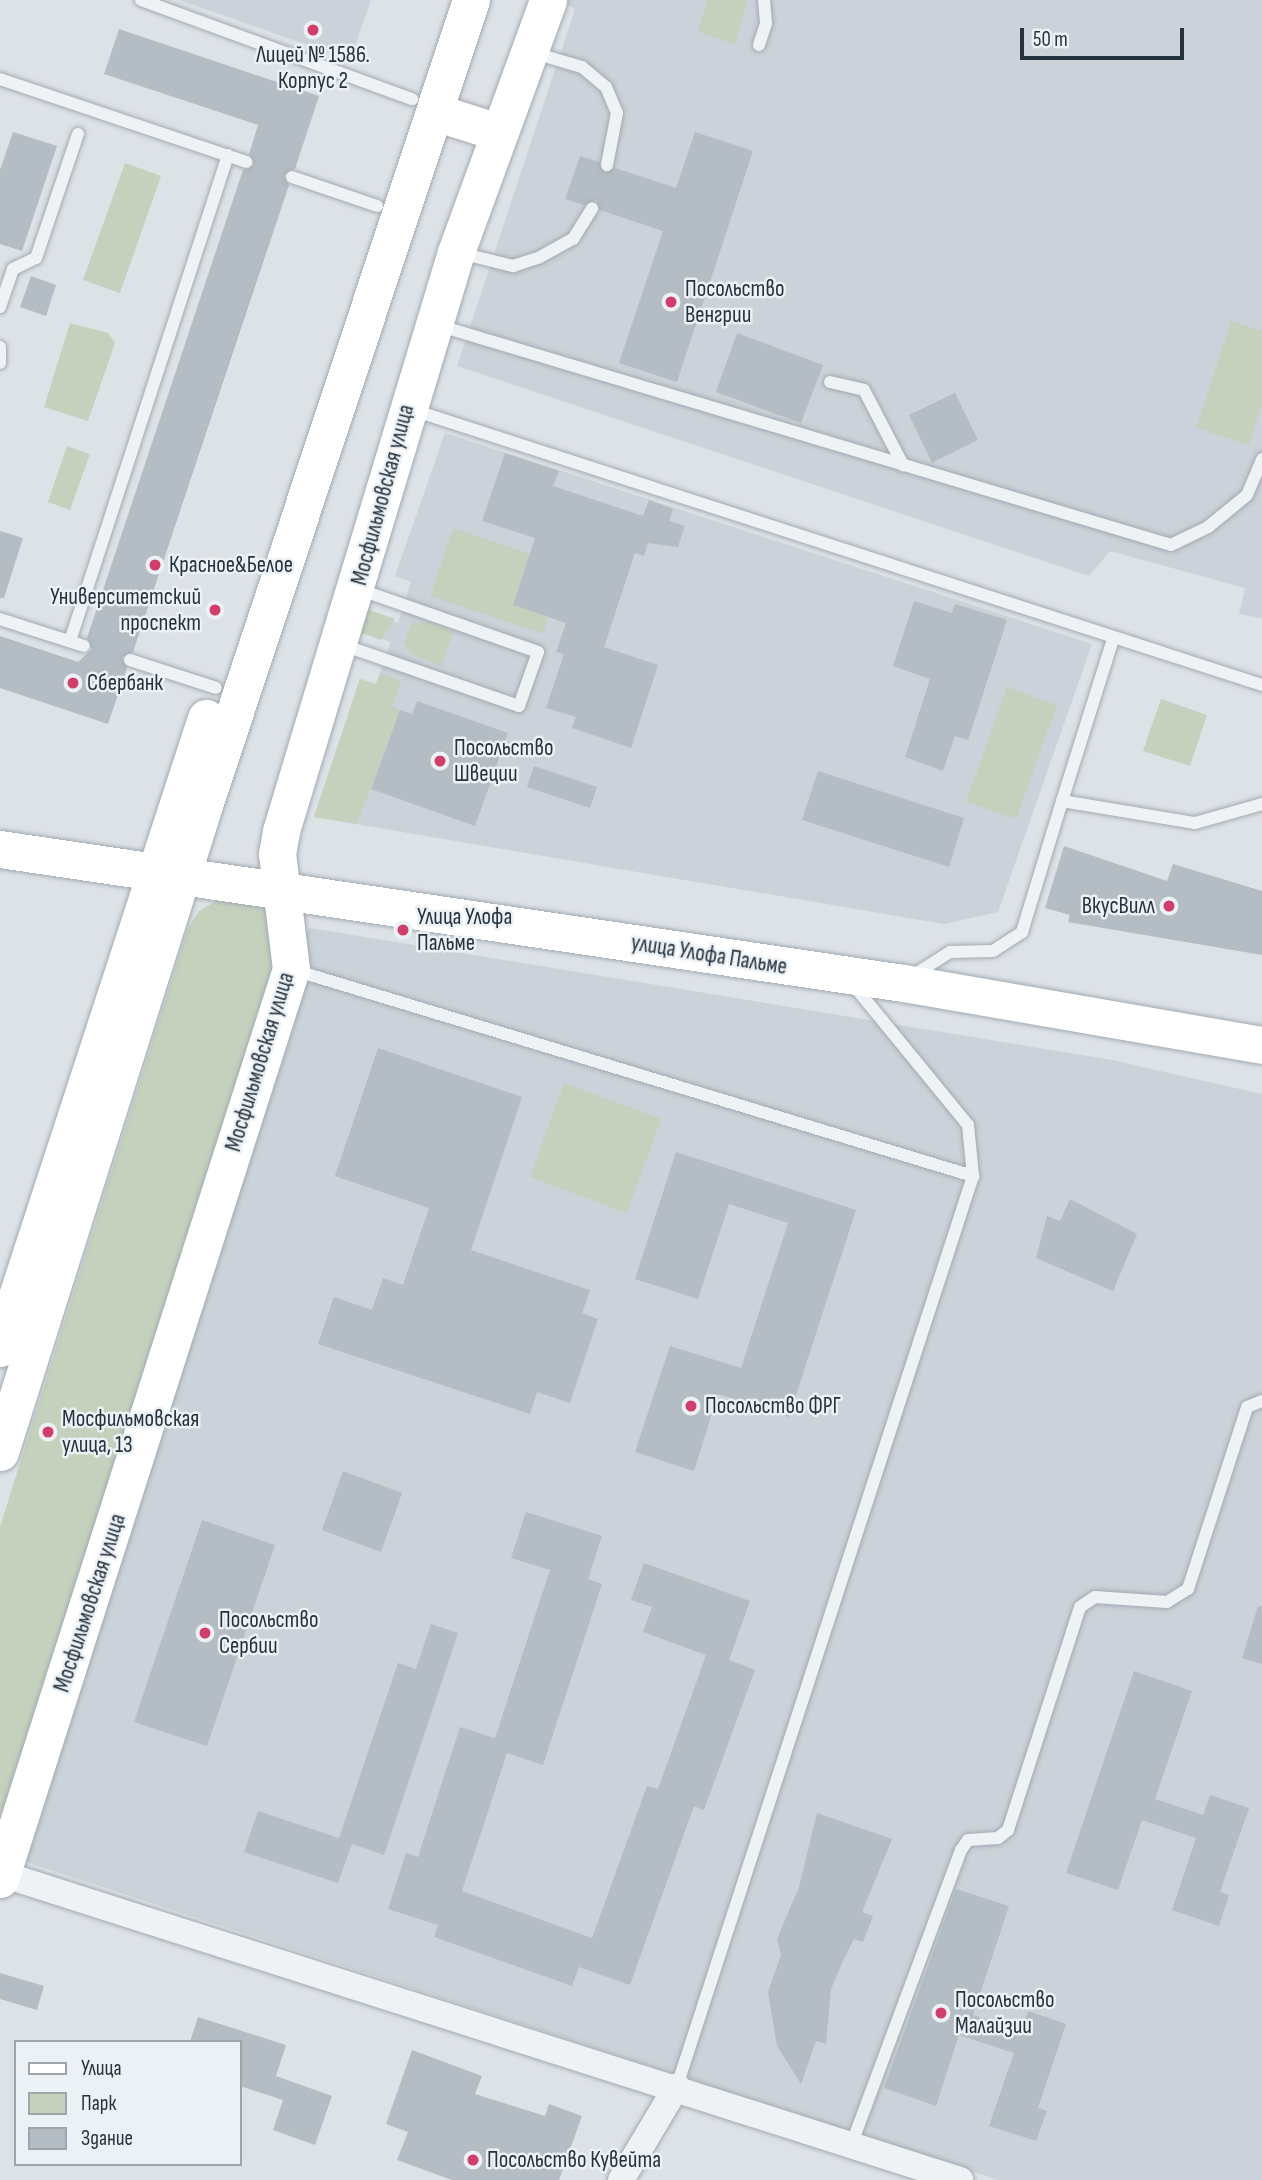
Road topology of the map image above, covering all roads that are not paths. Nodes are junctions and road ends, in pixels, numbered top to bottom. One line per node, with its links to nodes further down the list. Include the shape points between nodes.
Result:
1 (141, 0): 9 (lane)
2 (445, 0): 9 (street)
3 (471, 0): 9 (street)
4 (548, 0): 7 (street, Мосфильмовская улица)
5 (764, 0): 6 (lane, via 766,23)
6 (759, 45)
7 (527, 51): 10 (street, Мосфильмовская улица); 14 (lane, via 582,67 606,87 617,113)
8 (0, 79): 12 (lane)
9 (424, 106): 10 (street); 16 (street); 39 (street)
10 (495, 131): 18 (street, Мосфильмовская улица)
11 (78, 134): 19 (lane, via 36,258 13,269)
12 (228, 155): 13 (lane); 30 (lane)
13 (246, 162)
14 (607, 165)
15 (292, 177): 16 (lane)
16 (377, 206): 35 (street)
17 (592, 208): 18 (lane, via 573,239 513,266)
18 (456, 252): 20 (street, Мосфильмовская улица)
19 (0, 307)
20 (433, 323): 24 (street, Мосфильмовская улица); 26 (lane)
21 (0, 347): 22 (lane)
22 (0, 363)
23 (830, 382): 26 (lane, via 864,390)
24 (406, 408): 27 (street, Мосфильмовская улица); 29 (lane)
25 (1262, 459): 26 (lane, via 1247,495 1208,527 1171,545)
26 (904, 465)
27 (358, 589): 31 (street, Мосфильмовская улица); 31 (lane, via 538,652 519,706)
28 (0, 619): 30 (lane)
29 (1113, 639): 34 (lane); 36 (lane)
30 (70, 641): 32 (lane)
31 (340, 644): 40 (street, Мосфильмовская улица, via 281,831)
32 (84, 646)
33 (130, 660): 35 (lane)
34 (1262, 685)
35 (216, 688): 39 (street)
36 (1062, 801): 37 (lane, via 1195,822); 43 (lane, via 1022,932 993,951 950,952)
37 (1262, 804)
38 (0, 849): 39 (street)
39 (169, 876): 40 (street, улица Улофа Пальме); 46 (street); 48 (street)
40 (281, 889): 41 (street, Мосфильмовская улица); 42 (street, улица Улофа Пальме)
41 (291, 969): 45 (lane); 49 (street, Мосфильмовская улица)
42 (846, 976): 43 (street, улица Улофа Пальме); 45 (lane, via 968,1125)
43 (903, 983): 44 (street, улица Улофа Пальме)
44 (1262, 1045)
45 (973, 1176): 50 (lane)
46 (0, 1349)
47 (1262, 1401): 51 (lane, via 1247,1407 1188,1589 1167,1602 1095,1597 1080,1607 1008,1830 968,1840 961,1850)
48 (0, 1452)
49 (2, 1877): 50 (street)
50 (677, 2086): 51 (street); 52 (street)
51 (852, 2143): 53 (street)
52 (621, 2180)
53 (960, 2180)

